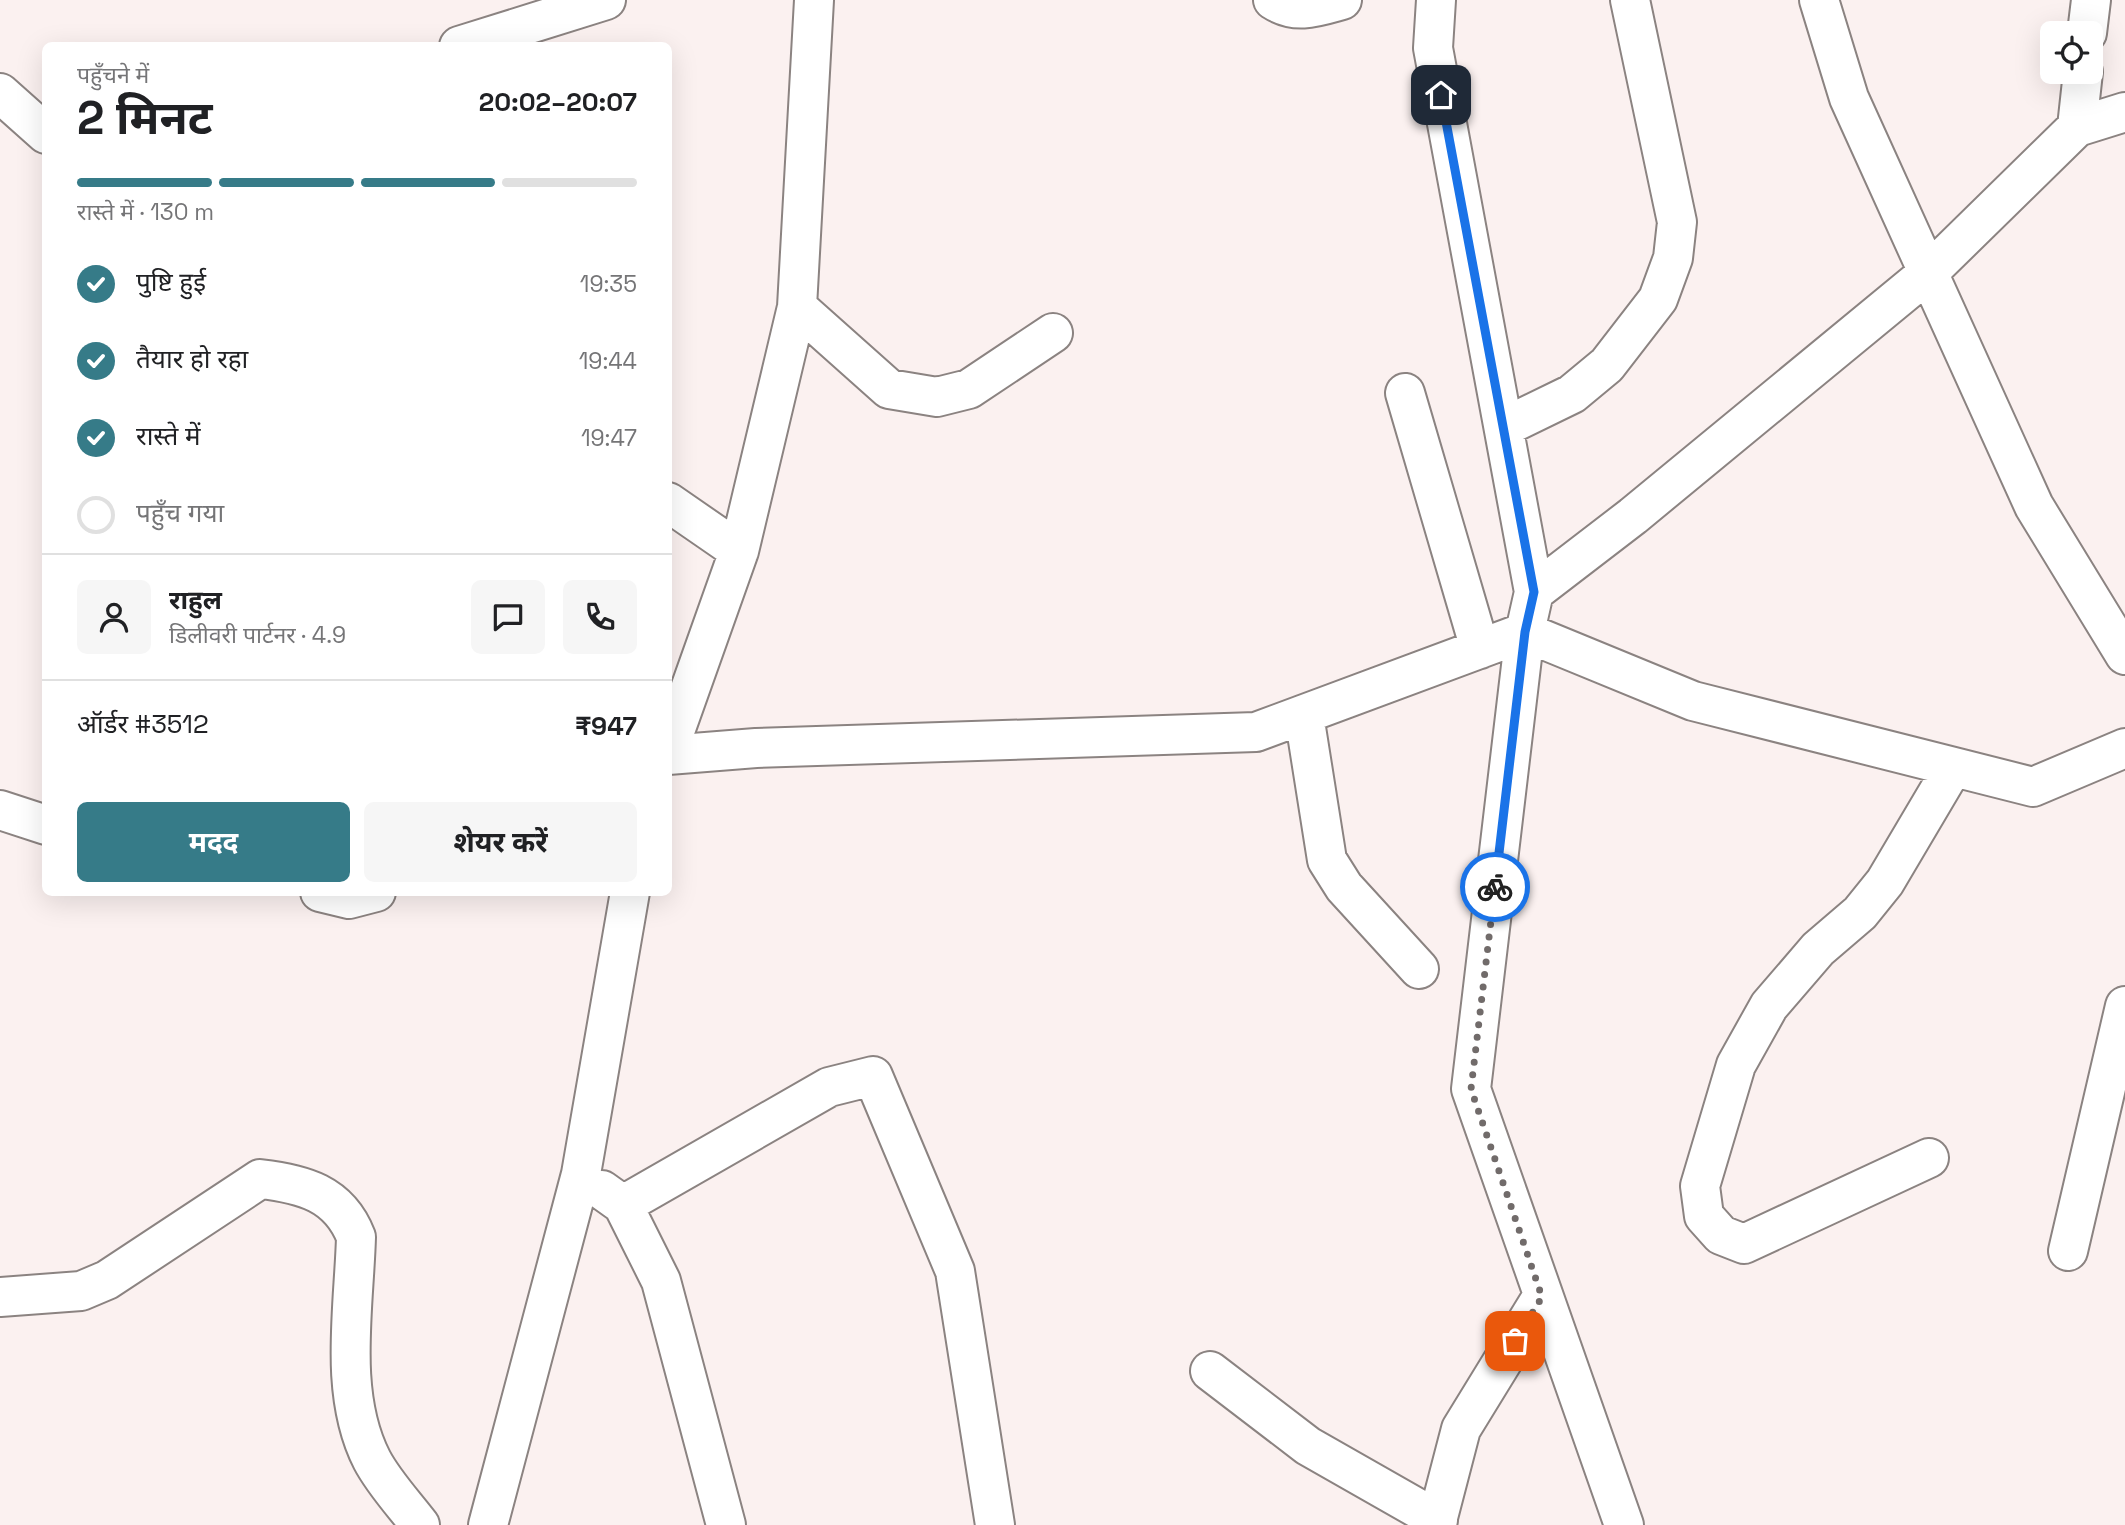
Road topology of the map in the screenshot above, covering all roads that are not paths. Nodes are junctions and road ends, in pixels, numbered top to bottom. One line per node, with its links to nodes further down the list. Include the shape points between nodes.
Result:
1 (606, 0): 10 (street)
2 (814, 0): 17 (street)
3 (1273, 0): 4 (street, via 1285,8 1307,10)
4 (1342, 0)
5 (1436, 0): 20 (street, via 1433,48)
6 (1630, 0): 20 (street, via 1677,222 1674,258 1658,299 1607,365 1572,394)
7 (1819, 0): 16 (street, via 1849,98)
8 (2091, 0): 9 (street)
9 (2088, 21)
10 (472, 42)
11 (2082, 84): 14 (street)
12 (0, 93): 15 (street)
13 (2125, 113): 14 (street)
14 (2077, 127): 16 (street)
15 (42, 130)
16 (1928, 273): 23 (street); 26 (street, via 2034,506)
17 (797, 307): 18 (street, via 888,388 937,397 970,389); 22 (street)
18 (1053, 333)
19 (1405, 393): 25 (street)
20 (1504, 427): 23 (street)
21 (672, 505): 22 (street)
22 (739, 551): 28 (street)
23 (1534, 592): 24 (street)
24 (1525, 632): 25 (street); 31 (street, via 1693,701); 44 (street, via 1471,1089)
25 (1480, 649): 27 (street)
26 (2125, 655)
27 (1304, 715): 30 (street, via 1256,732); 37 (street, via 1327,860 1344,887)
28 (672, 742)
29 (2125, 748): 31 (street, via 2033,788)
30 (672, 753)
31 (1953, 767): 39 (street, via 1885,881 1769,1006 1736,1065 1700,1186 1704,1216 1721,1236 1744,1244)
32 (0, 810): 33 (street)
33 (42, 824)
34 (337, 896): 35 (street)
35 (361, 896)
36 (629, 896): 40 (street)
37 (1419, 969)
38 (2125, 1006): 42 (street)
39 (1929, 1158)
40 (581, 1174): 41 (street); 48 (street)
41 (623, 1205): 49 (street, via 661,1281); 50 (street, via 829,1087 873,1076 955,1271)
42 (2068, 1251)
43 (0, 1297): 47 (street, via 81,1291 107,1280 260,1179 310,1187 348,1216 356,1237 352,1382 359,1422 372,1460)
44 (1542, 1297): 46 (street, via 1461,1429); 51 (street)
45 (1210, 1371): 46 (street, via 1308,1446)
46 (1437, 1522)
47 (420, 1525)
48 (488, 1525)
49 (726, 1525)
50 (995, 1525)
51 (1624, 1525)

